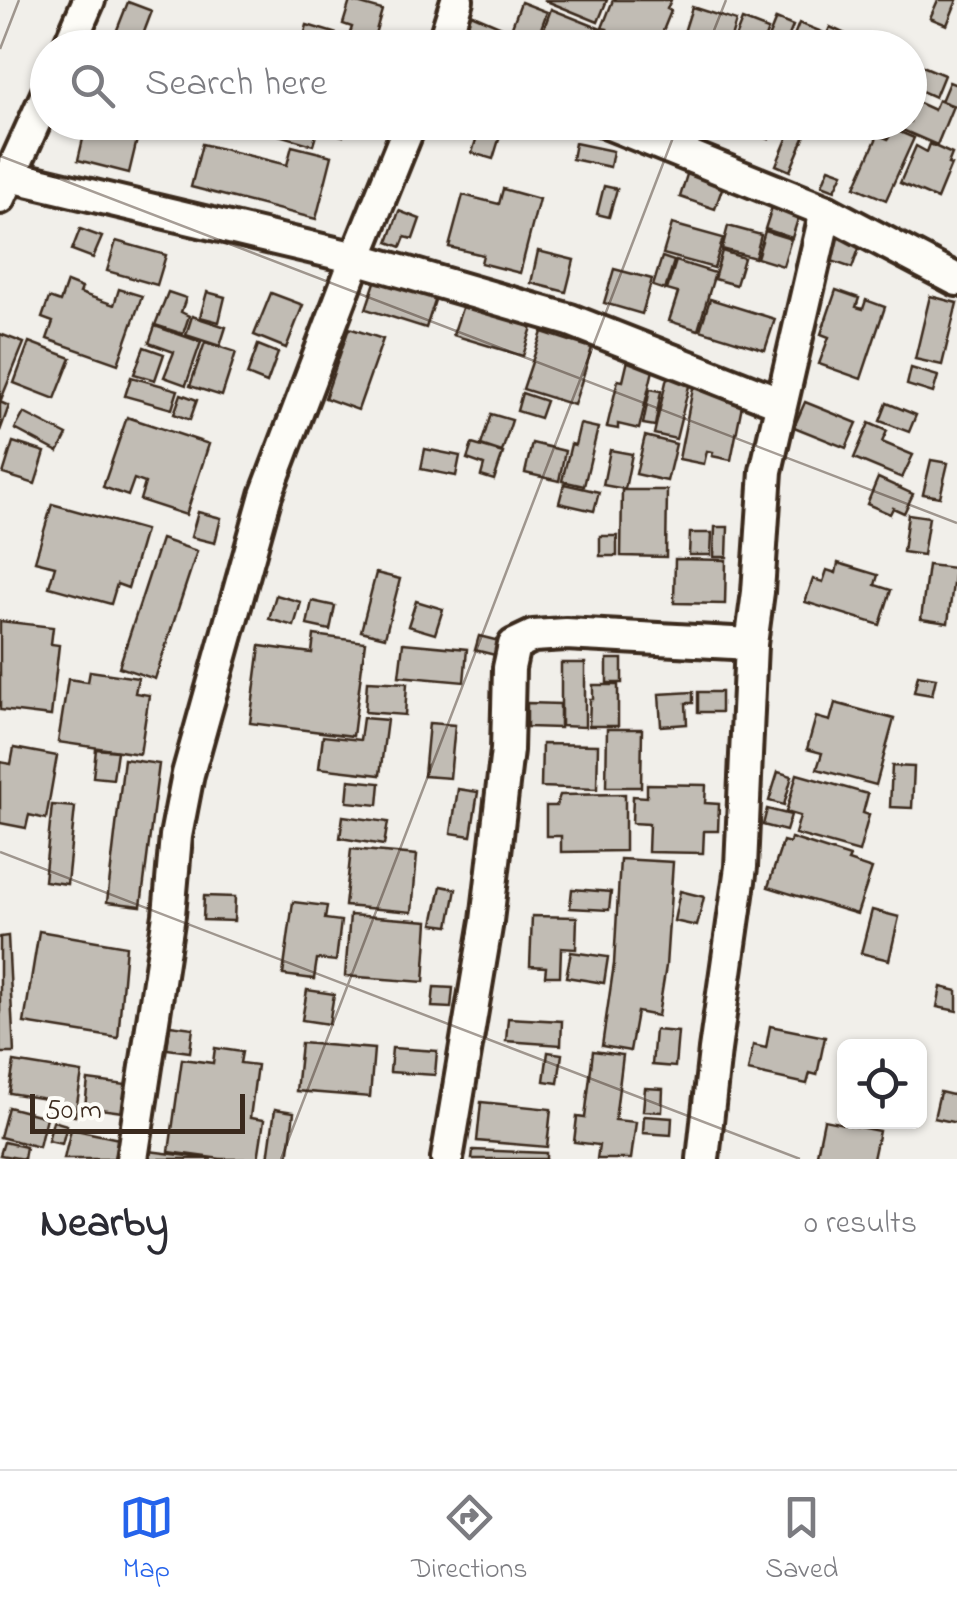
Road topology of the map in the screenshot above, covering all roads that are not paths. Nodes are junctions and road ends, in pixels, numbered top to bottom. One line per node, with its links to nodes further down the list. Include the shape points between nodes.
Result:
1 (89, 0): 3 (street)
2 (458, 0): 4 (street)
3 (76, 30)
4 (448, 30)
5 (30, 132): 8 (street)
6 (404, 140): 10 (street)
7 (650, 140): 9 (street)
8 (5, 187): 10 (street)
9 (826, 211): 11 (street); 12 (street)
10 (356, 258): 12 (street, via 570,320); 14 (street, via 266,495 188,774)
11 (957, 280)
12 (781, 403): 13 (street, via 766,471)
13 (751, 644): 15 (street, via 566,634 514,645 487,921); 16 (street, via 742,868)
14 (132, 1159)
15 (448, 1159)
16 (703, 1159)

